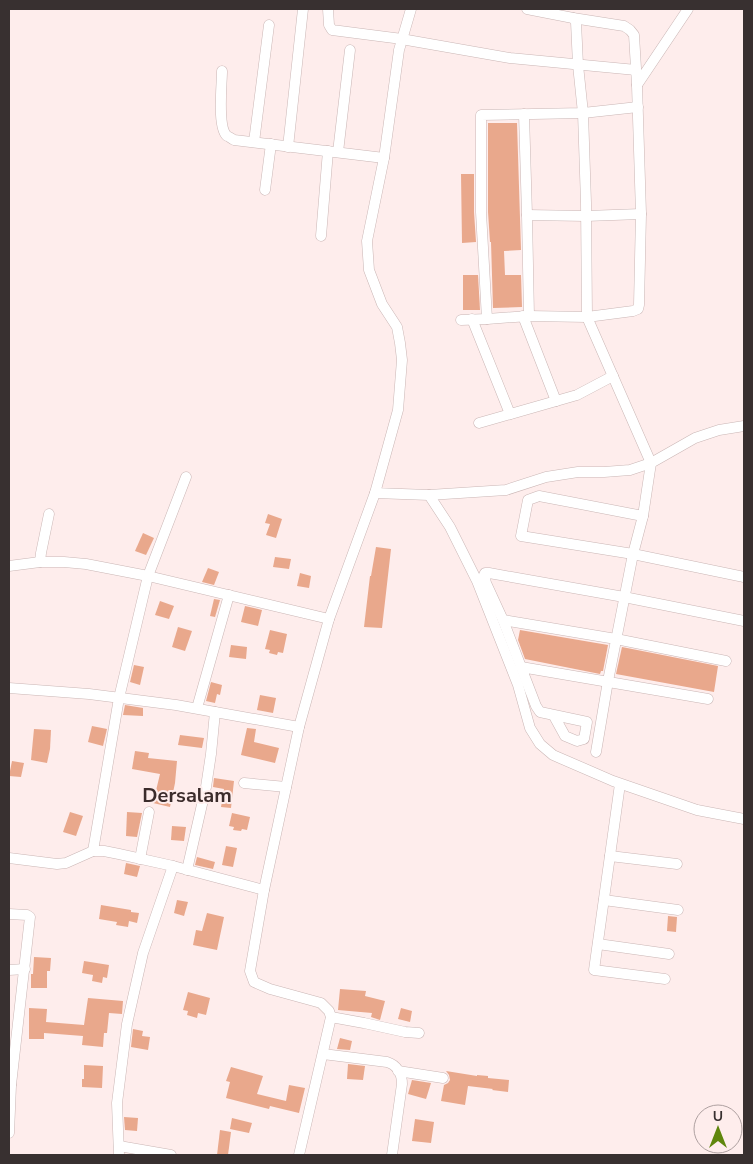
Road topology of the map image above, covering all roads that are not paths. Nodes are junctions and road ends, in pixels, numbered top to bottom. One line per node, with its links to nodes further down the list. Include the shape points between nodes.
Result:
1 (303, 9): 19 (street)
2 (328, 9): 8 (street, via 332,30)
3 (411, 9): 8 (street)
4 (527, 9): 6 (street)
5 (688, 9): 13 (street)
6 (573, 18): 10 (street, via 576,22); 11 (street, via 624,26 630,30 634,35)
7 (269, 25): 17 (street)
8 (404, 40): 10 (street, via 510,58); 21 (street, via 399,50)
9 (350, 50): 20 (street)
10 (578, 65): 11 (street); 15 (street)
11 (636, 70): 13 (street)
12 (222, 71): 17 (street, via 223,130 234,140)
13 (637, 85): 14 (street)
14 (638, 107): 15 (street); 23 (street)
15 (583, 112): 16 (street); 25 (street)
16 (524, 114): 24 (street); 29 (street, via 481,115 481,212)
17 (254, 142): 18 (street)
18 (271, 144): 19 (street); 22 (street)
19 (288, 147): 20 (street)
20 (333, 152): 21 (street); 26 (street)
21 (384, 158): 39 (street, via 367,241 369,270 382,304 397,326 402,360 398,410)
22 (265, 190)
23 (641, 214): 25 (street); 28 (street, via 638,309)
24 (527, 215): 25 (street); 27 (street)
25 (586, 216): 28 (street)
26 (322, 236)
27 (526, 316): 28 (street); 29 (street); 33 (street)
28 (587, 317): 32 (street)
29 (487, 319): 31 (street)
30 (460, 320): 31 (street)
31 (472, 320): 34 (street)
32 (613, 376): 33 (street, via 577,395); 37 (street)
33 (556, 401): 34 (street)
34 (510, 414): 35 (street)
35 (479, 423)
36 (744, 426): 37 (street, via 695,438)
37 (651, 463): 40 (street, via 630,470 546,477 506,490); 42 (street)
38 (186, 477): 46 (street)
39 (375, 493): 40 (street); 50 (street)
40 (429, 495): 66 (street, via 450,527 477,581 518,685 530,728 540,744 553,755)
41 (49, 514): 44 (street)
42 (643, 516): 43 (street); 43 (street, via 539,496 528,500 521,536)
43 (633, 554): 47 (street); 49 (street)
44 (40, 562): 45 (street); 46 (street, via 86,564)
45 (9, 566)
46 (148, 576): 48 (street); 58 (street)
47 (744, 577)
48 (229, 595): 50 (street); 60 (street)
49 (624, 597): 51 (street, via 485,573 486,583); 52 (street); 53 (street)
50 (328, 619): 63 (street)
51 (503, 620): 53 (street); 55 (street)
52 (744, 621)
53 (616, 639): 54 (street); 56 (street)
54 (726, 661)
55 (521, 667): 56 (street); 62 (street, via 540,712)
56 (608, 681): 59 (street); 64 (street)
57 (9, 688): 58 (street)
58 (119, 698): 60 (street); 70 (street)
59 (708, 699)
60 (197, 708): 61 (street)
61 (215, 712): 63 (street); 76 (street, via 206,787)
62 (554, 716)
63 (299, 727): 67 (street)
64 (596, 752)
65 (244, 783): 67 (street)
66 (620, 784): 69 (street, via 697,810); 71 (street)
67 (286, 786): 77 (street)
68 (149, 812): 73 (street)
69 (744, 819)
70 (93, 852): 72 (street, via 57,864); 73 (street, via 104,851)
71 (610, 856): 74 (street); 78 (street)
72 (9, 858)
73 (140, 859): 75 (street)
74 (677, 864)
75 (173, 866): 76 (street); 94 (street, via 143,953 127,1024 117,1103)
76 (187, 870): 77 (street)
77 (264, 890): 86 (street, via 250,971 254,982 321,1003)
78 (604, 900): 79 (street); 81 (street)
79 (678, 910)
80 (9, 914): 84 (street, via 30,917)
81 (598, 944): 82 (street); 85 (street, via 594,970)
82 (669, 954)
83 (9, 970): 84 (street)
84 (25, 970): 87 (street)
85 (665, 979)
86 (331, 1017): 88 (street); 89 (street)
87 (13, 1030): 92 (street)
88 (419, 1033)
89 (323, 1054): 90 (street, via 387,1062); 96 (street)
90 (398, 1071): 91 (street); 97 (street, via 402,1084)
91 (443, 1078)
92 (10, 1086): 93 (street)
93 (9, 1133)
94 (119, 1151): 95 (street)
95 (172, 1155)
96 (299, 1155)
97 (392, 1155)

